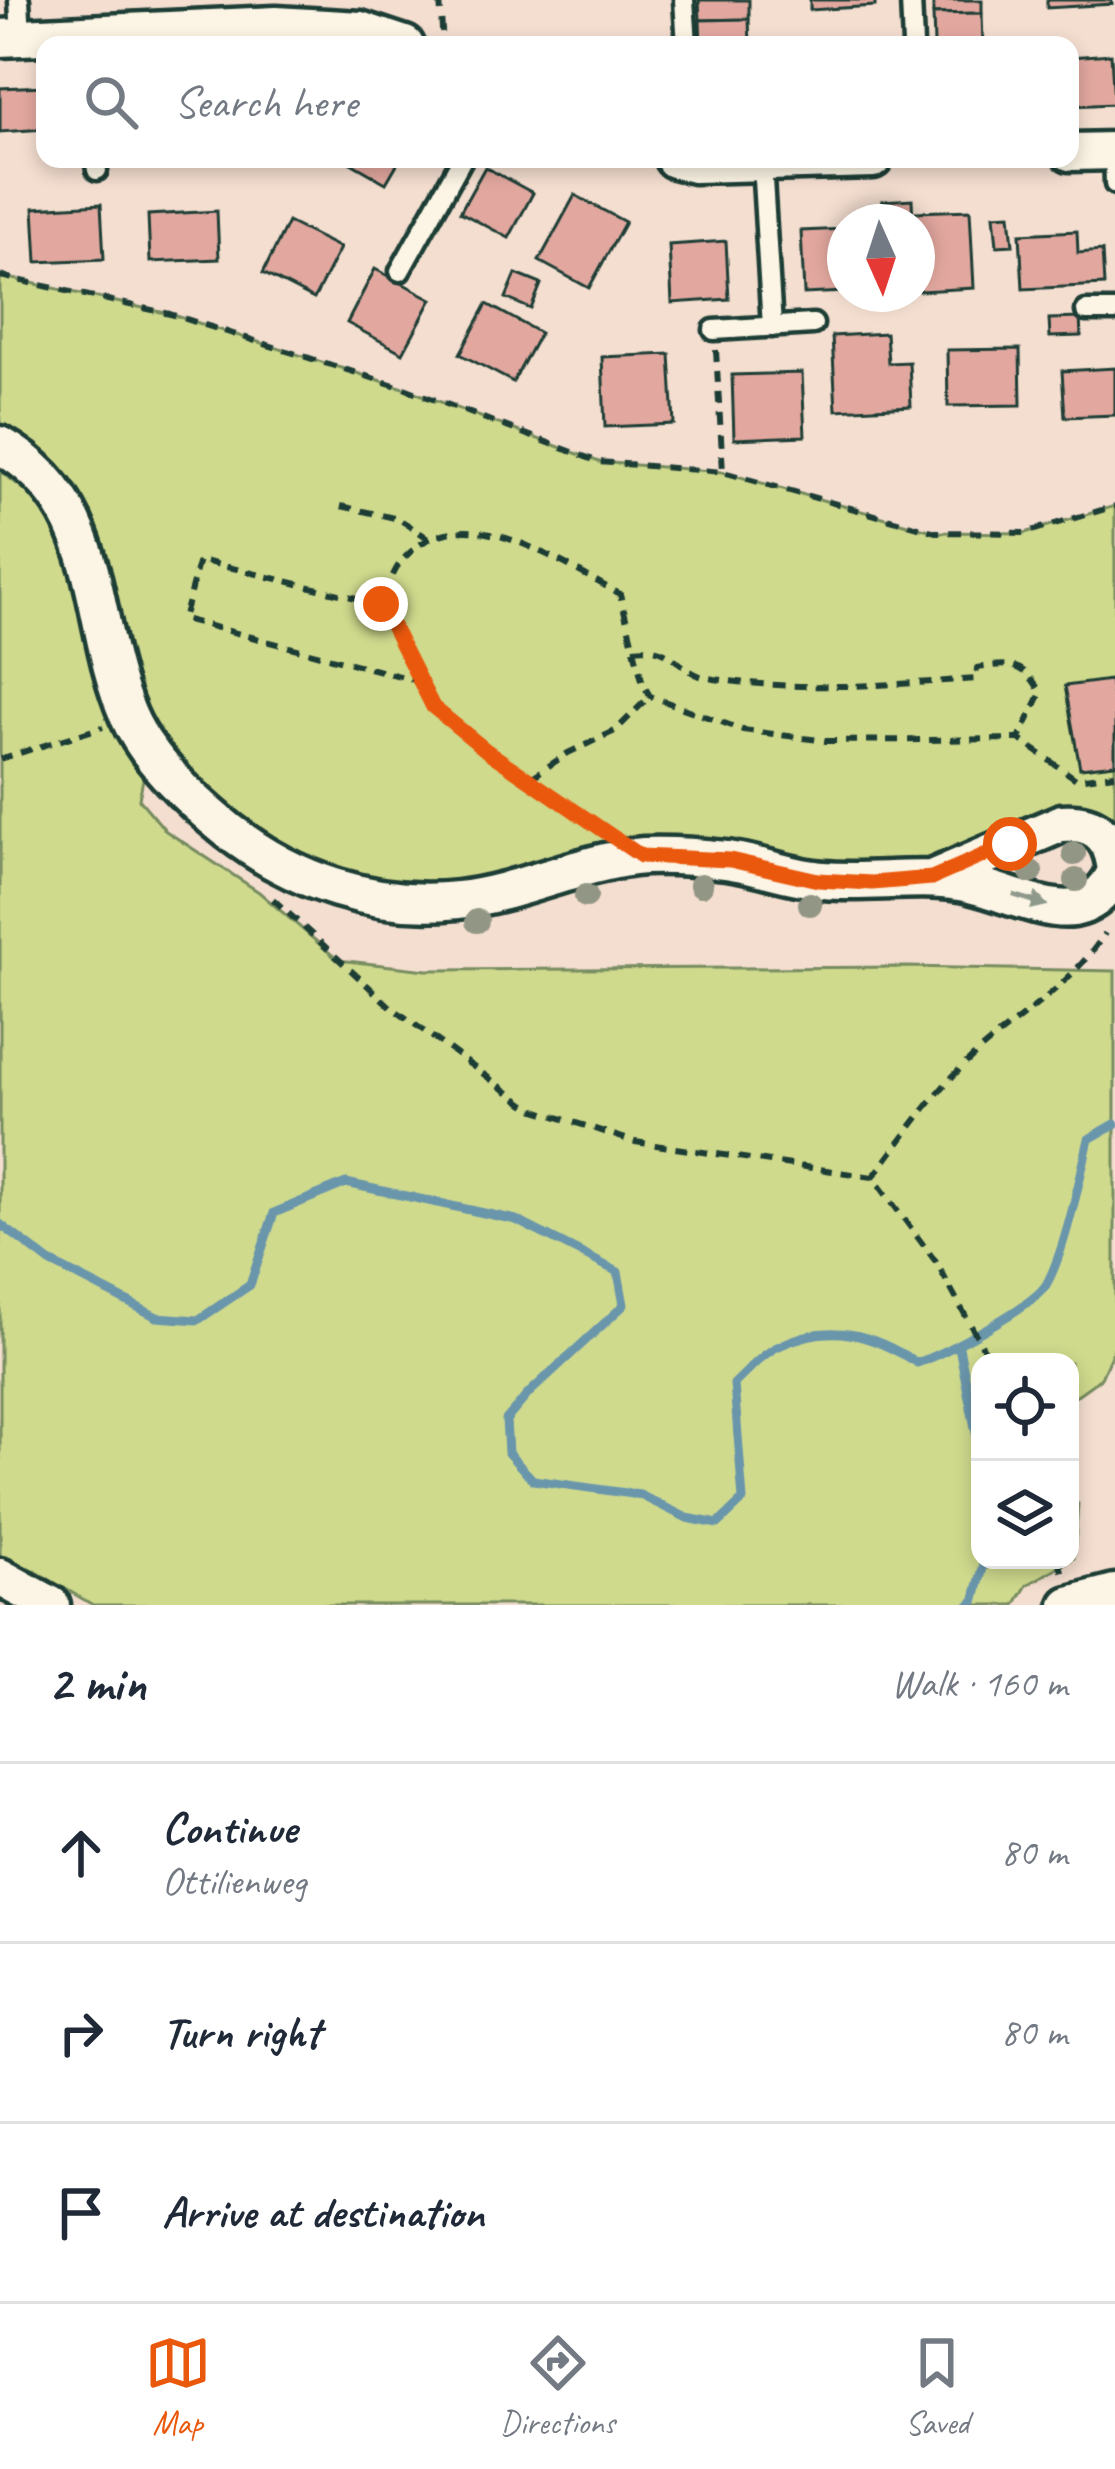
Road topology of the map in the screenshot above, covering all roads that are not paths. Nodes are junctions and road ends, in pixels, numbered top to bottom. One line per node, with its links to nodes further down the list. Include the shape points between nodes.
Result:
1 (20, 0): 9 (lane)
2 (684, 0): 7 (lane)
3 (910, 0): 8 (lane)
4 (277, 13): 5 (street); 6 (street)
5 (112, 36)
6 (378, 36)
7 (686, 36)
8 (912, 36)
9 (10, 38)
10 (1114, 151): 11 (street); 14 (lane)
11 (1079, 152)
12 (457, 168): 15 (lane)
13 (762, 168): 19 (lane)
14 (1115, 184)
15 (400, 271)
16 (1115, 310): 17 (lane)
17 (1086, 311)
18 (813, 324): 19 (lane)
19 (772, 327): 20 (lane)
20 (714, 330)
21 (0, 445): 24 (street, via 39,476 81,533 110,668 130,720 164,768 231,832 329,886 418,902 461,899 641,856 730,860 818,880)
22 (1115, 864): 24 (street, via 1097,828 1062,823)
23 (1115, 874): 24 (street, one-way to 23, via 1056,908 1089,902)
24 (932, 878)
25 (0, 1577): 27 (street)
26 (1115, 1592): 28 (street)
27 (50, 1605)
28 (1069, 1605)

